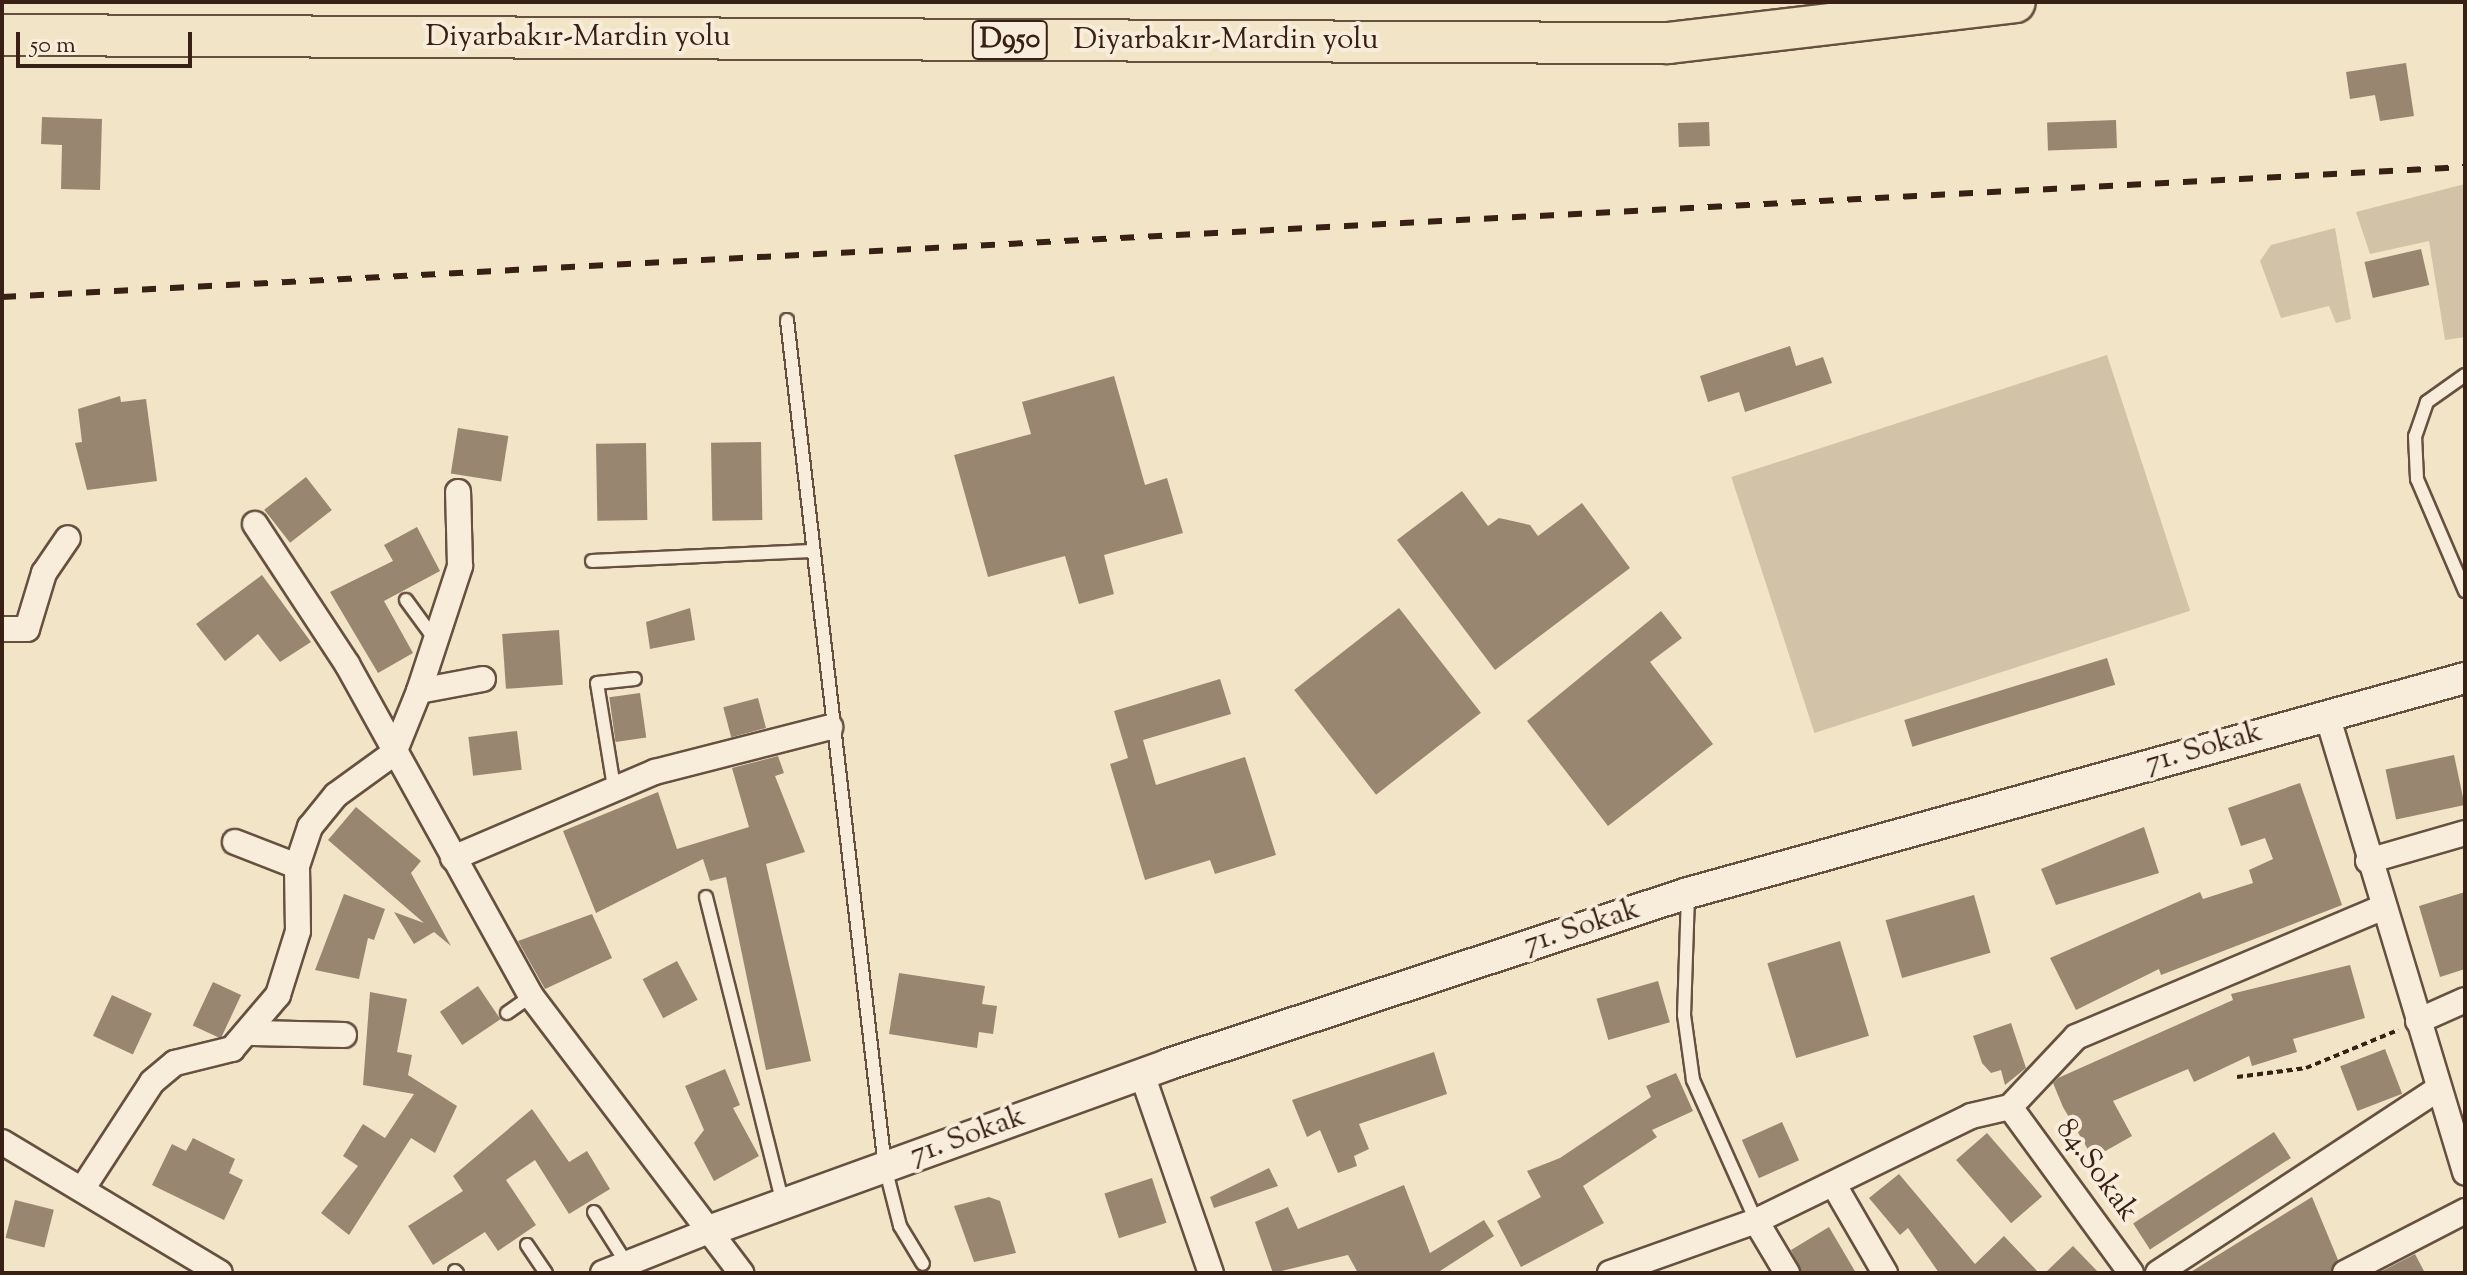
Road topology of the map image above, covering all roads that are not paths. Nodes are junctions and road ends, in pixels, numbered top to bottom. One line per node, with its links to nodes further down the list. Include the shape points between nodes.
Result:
1 (2015, 2): 2 (highway, Diyarbakır-Mardin yolu / D950, via 1668,43)
2 (2, 35)
3 (787, 320): 8 (lane)
4 (2465, 375): 10 (lane, via 2427,402 2415,436 2417,479)
5 (458, 492): 13 (street, via 460,566)
6 (255, 524): 20 (street)
7 (68, 538): 12 (street, via 44,573 27,629)
8 (811, 551): 9 (lane); 19 (lane)
9 (592, 561)
10 (2465, 591)
11 (406, 600): 13 (lane)
12 (2, 629)
13 (436, 641): 17 (street)
14 (2465, 678): 18 (street, 71. Sokak)
15 (483, 679): 17 (street)
16 (635, 679): 21 (lane, via 597,683)
17 (419, 691): 20 (street)
18 (2327, 715): 25 (street); 27 (street, 71. Sokak)
19 (830, 727): 21 (street); 40 (lane)
20 (394, 753): 24 (street); 26 (street, via 336,795 310,827)
21 (614, 787): 24 (street)
22 (2465, 833): 25 (street)
23 (235, 842): 26 (street)
24 (453, 858): 30 (street)
25 (2368, 861): 29 (street)
26 (297, 866): 34 (street, via 298,931 289,965)
27 (1688, 893): 36 (street, 71. Sokak); 47 (lane, via 1684,1015 1693,1080)
28 (706, 897): 44 (lane)
29 (2382, 908): 33 (street); 38 (street, via 2076,1037)
30 (531, 996): 32 (lane); 48 (street)
31 (2465, 1000): 33 (street)
32 (507, 1013)
33 (2418, 1021): 37 (street)
34 (253, 1033): 35 (street); 43 (street, via 232,1049 175,1063 152,1082)
35 (344, 1035)
36 (1142, 1074): 40 (street, 71. Sokak); 57 (street)
37 (2438, 1089): 41 (street); 61 (street)
38 (2010, 1107): 42 (street, via 1971,1116); 60 (street, 84.Sokak)
39 (2, 1142): 43 (street)
40 (885, 1167): 44 (street, 71. Sokak); 51 (lane, via 900,1226)
41 (2465, 1173)
42 (1834, 1185): 47 (street); 59 (street)
43 (83, 1188): 53 (street)
44 (783, 1204): 48 (street, 71. Sokak)
45 (2465, 1211): 62 (street)
46 (594, 1212): 50 (lane)
47 (1756, 1221): 52 (street); 58 (street)
48 (714, 1229): 50 (street); 56 (street)
49 (527, 1245): 54 (lane)
50 (627, 1264): 55 (street)
51 (923, 1264)
52 (1616, 1272)
53 (220, 1273)
54 (546, 1273)
55 (603, 1273)
56 (741, 1273)
57 (1211, 1273)
58 (1787, 1273)
59 (1885, 1273)
60 (2130, 1273)
61 (2158, 1273)
62 (2345, 1273)

